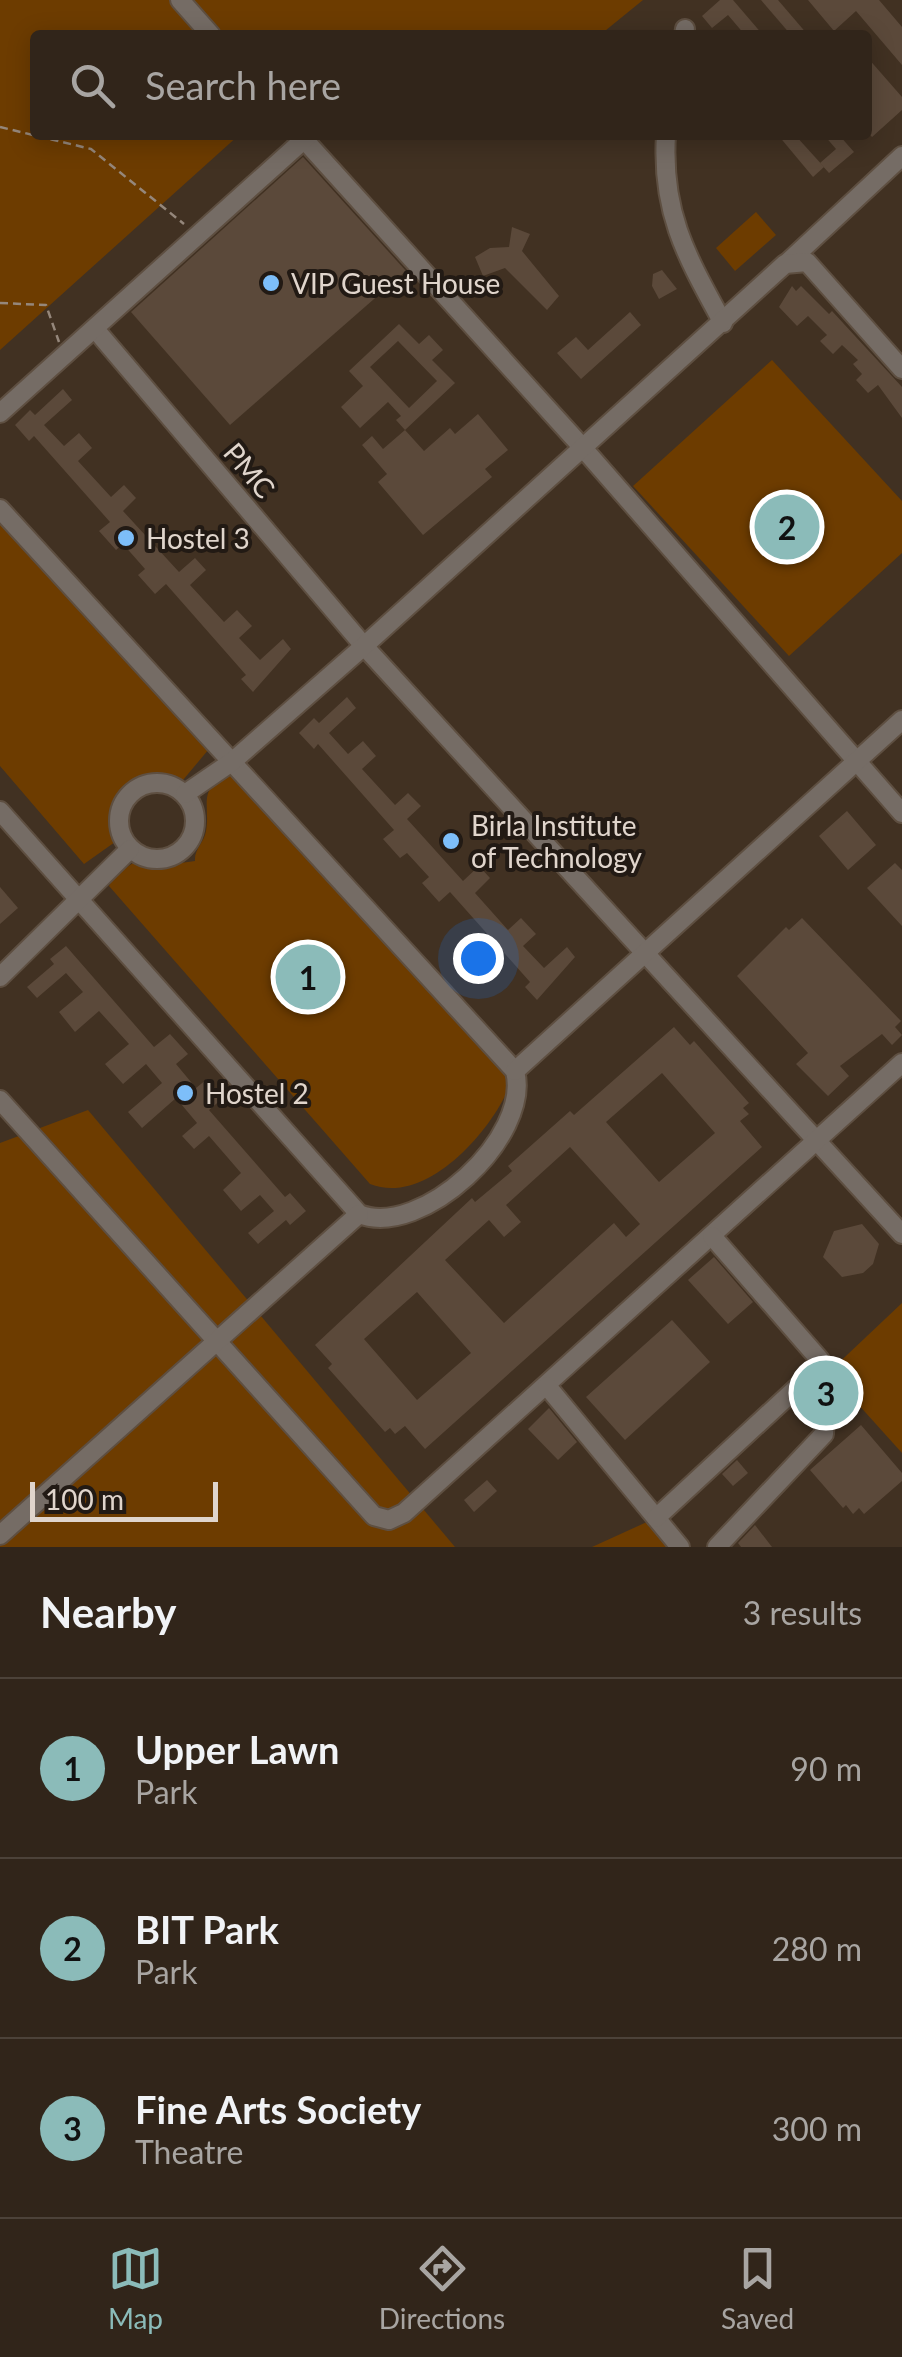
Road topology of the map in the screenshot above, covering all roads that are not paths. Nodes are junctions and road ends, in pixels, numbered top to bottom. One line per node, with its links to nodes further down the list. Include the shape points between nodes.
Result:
1 (180, 0): 2 (street)
2 (207, 30)
3 (300, 140): 9 (street)
4 (308, 140): 12 (street)
5 (666, 140): 8 (street, via 674,226)
6 (902, 156): 7 (street)
7 (785, 264): 8 (street); 10 (street, via 807,262)
8 (723, 323): 12 (street)
9 (95, 329): 11 (street); 14 (street, PMC)
10 (902, 369)
11 (0, 413)
12 (583, 448): 14 (street); 17 (street)
13 (0, 509): 16 (street)
14 (364, 646): 16 (street); 23 (street, PMC)
15 (902, 720): 17 (street)
16 (234, 760): 18 (street); 26 (street)
17 (856, 761): 20 (street); 23 (street)
18 (185, 794): 21 (street, via 196,822 184,849 156,860); 21 (street, via 158,782 130,792 118,820)
19 (0, 811): 22 (street)
20 (902, 814)
21 (130, 850): 22 (street)
22 (82, 899): 24 (street); 29 (street)
23 (648, 952): 26 (street); 28 (street, PMC)
24 (0, 977)
25 (902, 1064): 28 (street)
26 (516, 1071): 29 (street, via 518,1105 474,1168 402,1218 376,1221)
27 (0, 1100): 32 (street)
28 (818, 1138): 30 (street, PMC); 31 (street)
29 (358, 1214): 32 (street)
30 (902, 1234)
31 (712, 1236): 33 (street, via 816,1350 816,1370); 34 (street)
32 (213, 1342): 34 (street, via 374,1516 389,1520); 36 (street)
33 (800, 1385): 35 (street); 38 (street, via 825,1414 824,1434)
34 (548, 1386): 35 (street)
35 (656, 1518): 37 (street)
36 (0, 1535)
37 (680, 1547)
38 (717, 1547)

